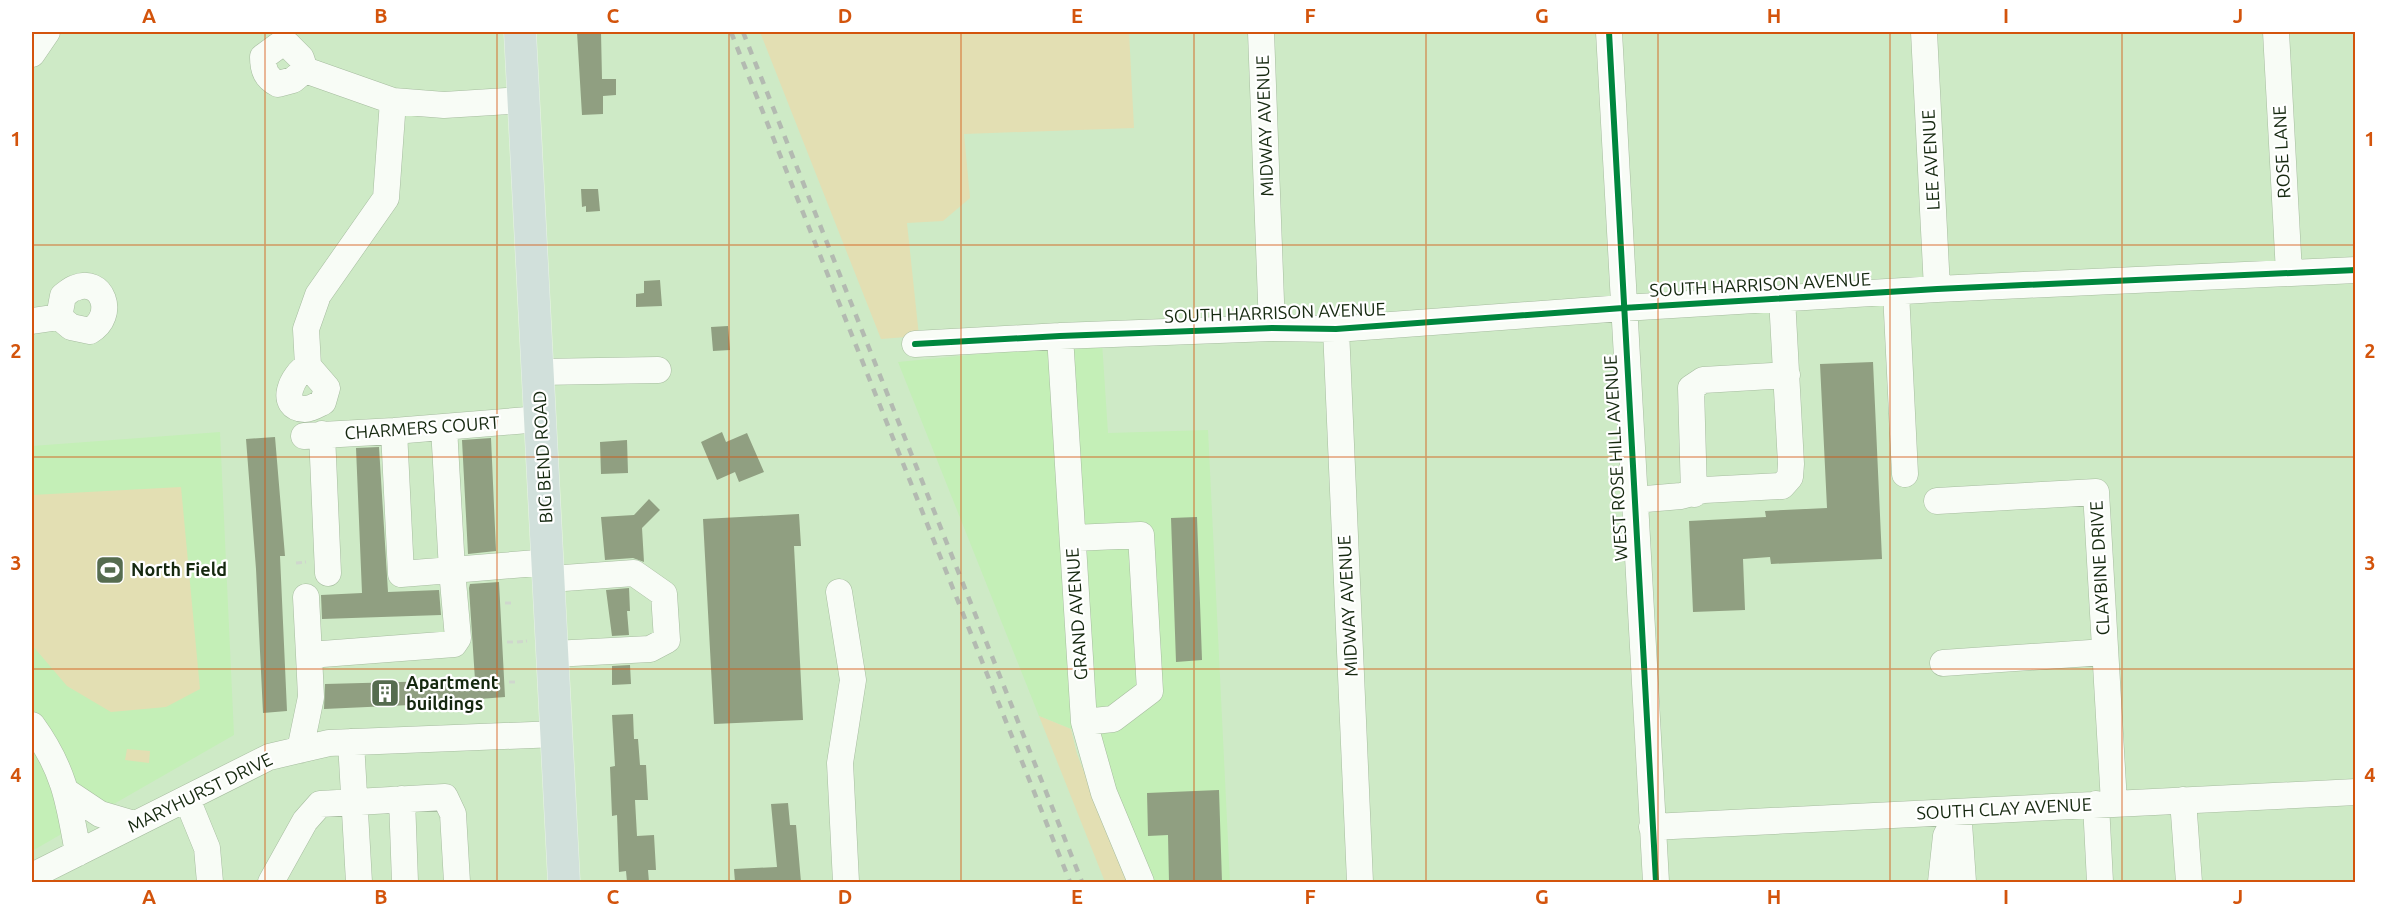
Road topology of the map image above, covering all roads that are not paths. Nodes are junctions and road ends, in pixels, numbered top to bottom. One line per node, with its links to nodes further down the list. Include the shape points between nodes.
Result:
1 (47, 32): 7 (street)
2 (520, 32): 9 (main road, BIG BEND ROAD)
3 (1261, 32): 19 (street, MIDWAY AVENUE)
4 (1609, 32): 16 (street, WEST ROSE HILL AVENUE)
5 (1924, 32): 13 (street, LEE AVENUE)
6 (2276, 32): 12 (street, ROSE LANE)
7 (32, 54)
8 (305, 70): 10 (street)
9 (524, 100): 10 (street, via 444,105); 25 (main road, BIG BEND ROAD)
10 (393, 101): 23 (street, via 386,198 318,295 306,329)
11 (2355, 270): 12 (street, SOUTH HARRISON AVENUE)
12 (2289, 273): 13 (street, SOUTH HARRISON AVENUE)
13 (1937, 289): 14 (street, SOUTH HARRISON AVENUE)
14 (1896, 292): 15 (street, SOUTH HARRISON AVENUE); 30 (street)
15 (1782, 298): 16 (street, SOUTH HARRISON AVENUE); 26 (street)
16 (1623, 308): 20 (street, SOUTH HARRISON AVENUE); 32 (street, WEST ROSE HILL AVENUE)
17 (59, 317): 18 (street)
18 (32, 321)
19 (1272, 328): 20 (street, SOUTH HARRISON AVENUE); 21 (street, SOUTH HARRISON AVENUE)
20 (1336, 329): 70 (street, MIDWAY AVENUE)
21 (1060, 336): 22 (street, SOUTH HARRISON AVENUE); 34 (street, GRAND AVENUE)
22 (915, 344)
23 (308, 366)
24 (658, 370): 25 (street)
25 (539, 372): 27 (main road, BIG BEND ROAD)
26 (1787, 375): 31 (street, via 1790,477 1782,486 1704,490); 31 (street, via 1703,380 1691,388)
27 (540, 419): 28 (street, CHARMERS COURT); 36 (main road, BIG BEND ROAD)
28 (444, 427): 29 (street, CHARMERS COURT); 35 (street)
29 (394, 431): 35 (street, via 402,574); 37 (street, CHARMERS COURT, via 313,435)
30 (1905, 474)
31 (1694, 494): 32 (street)
32 (1634, 500): 58 (street, WEST ROSE HILL AVENUE)
33 (1937, 501): 41 (street, CLAYBINE DRIVE, via 2096,492)
34 (1073, 538): 44 (street, GRAND AVENUE); 44 (street, via 1141,535 1150,691 1113,719)
35 (452, 570): 36 (street); 42 (street, via 458,638 454,644)
36 (549, 571): 40 (main road, BIG BEND ROAD); 40 (street, via 634,573 664,594 668,640 650,649)
37 (328, 573)
38 (839, 592): 68 (street, via 853,680 840,763)
39 (306, 597): 42 (street)
40 (543, 647): 46 (main road, BIG BEND ROAD)
41 (2105, 652): 43 (street); 55 (street, CLAYBINE DRIVE)
42 (309, 655): 48 (street, via 311,697)
43 (1943, 663)
44 (1084, 722): 69 (street, GRAND AVENUE, via 1104,793)
45 (32, 724): 49 (street)
46 (558, 734): 47 (street, MARYHURST DRIVE); 67 (main road, BIG BEND ROAD)
47 (351, 742): 48 (street, MARYHURST DRIVE); 54 (street)
48 (300, 750): 51 (street, MARYHURST DRIVE, via 269,757)
49 (67, 792): 57 (street, via 100,814); 59 (street)
50 (2355, 792): 53 (street, SOUTH CLAY AVENUE)
51 (186, 799): 57 (street, MARYHURST DRIVE); 62 (street, via 207,848)
52 (402, 799): 54 (street); 65 (street); 66 (street, via 445,797 453,814)
53 (2183, 800): 55 (street, SOUTH CLAY AVENUE); 73 (street)
54 (354, 802): 63 (street, via 320,804 304,821); 64 (street)
55 (2105, 803): 56 (street, SOUTH CLAY AVENUE); 72 (street, CLAYBINE DRIVE)
56 (1959, 812): 58 (street, SOUTH CLAY AVENUE); 61 (street)
57 (134, 824): 59 (street, MARYHURST DRIVE)
58 (1652, 827): 71 (street, WEST ROSE HILL AVENUE)
59 (78, 853): 60 (street, MARYHURST DRIVE)
60 (32, 876)
61 (1943, 881)
62 (210, 882)
63 (271, 882)
64 (358, 882)
65 (405, 882)
66 (457, 882)
67 (564, 882)
68 (846, 882)
69 (1141, 882)
70 (1360, 882)
71 (1656, 882)
72 (2100, 882)
73 (2189, 882)

